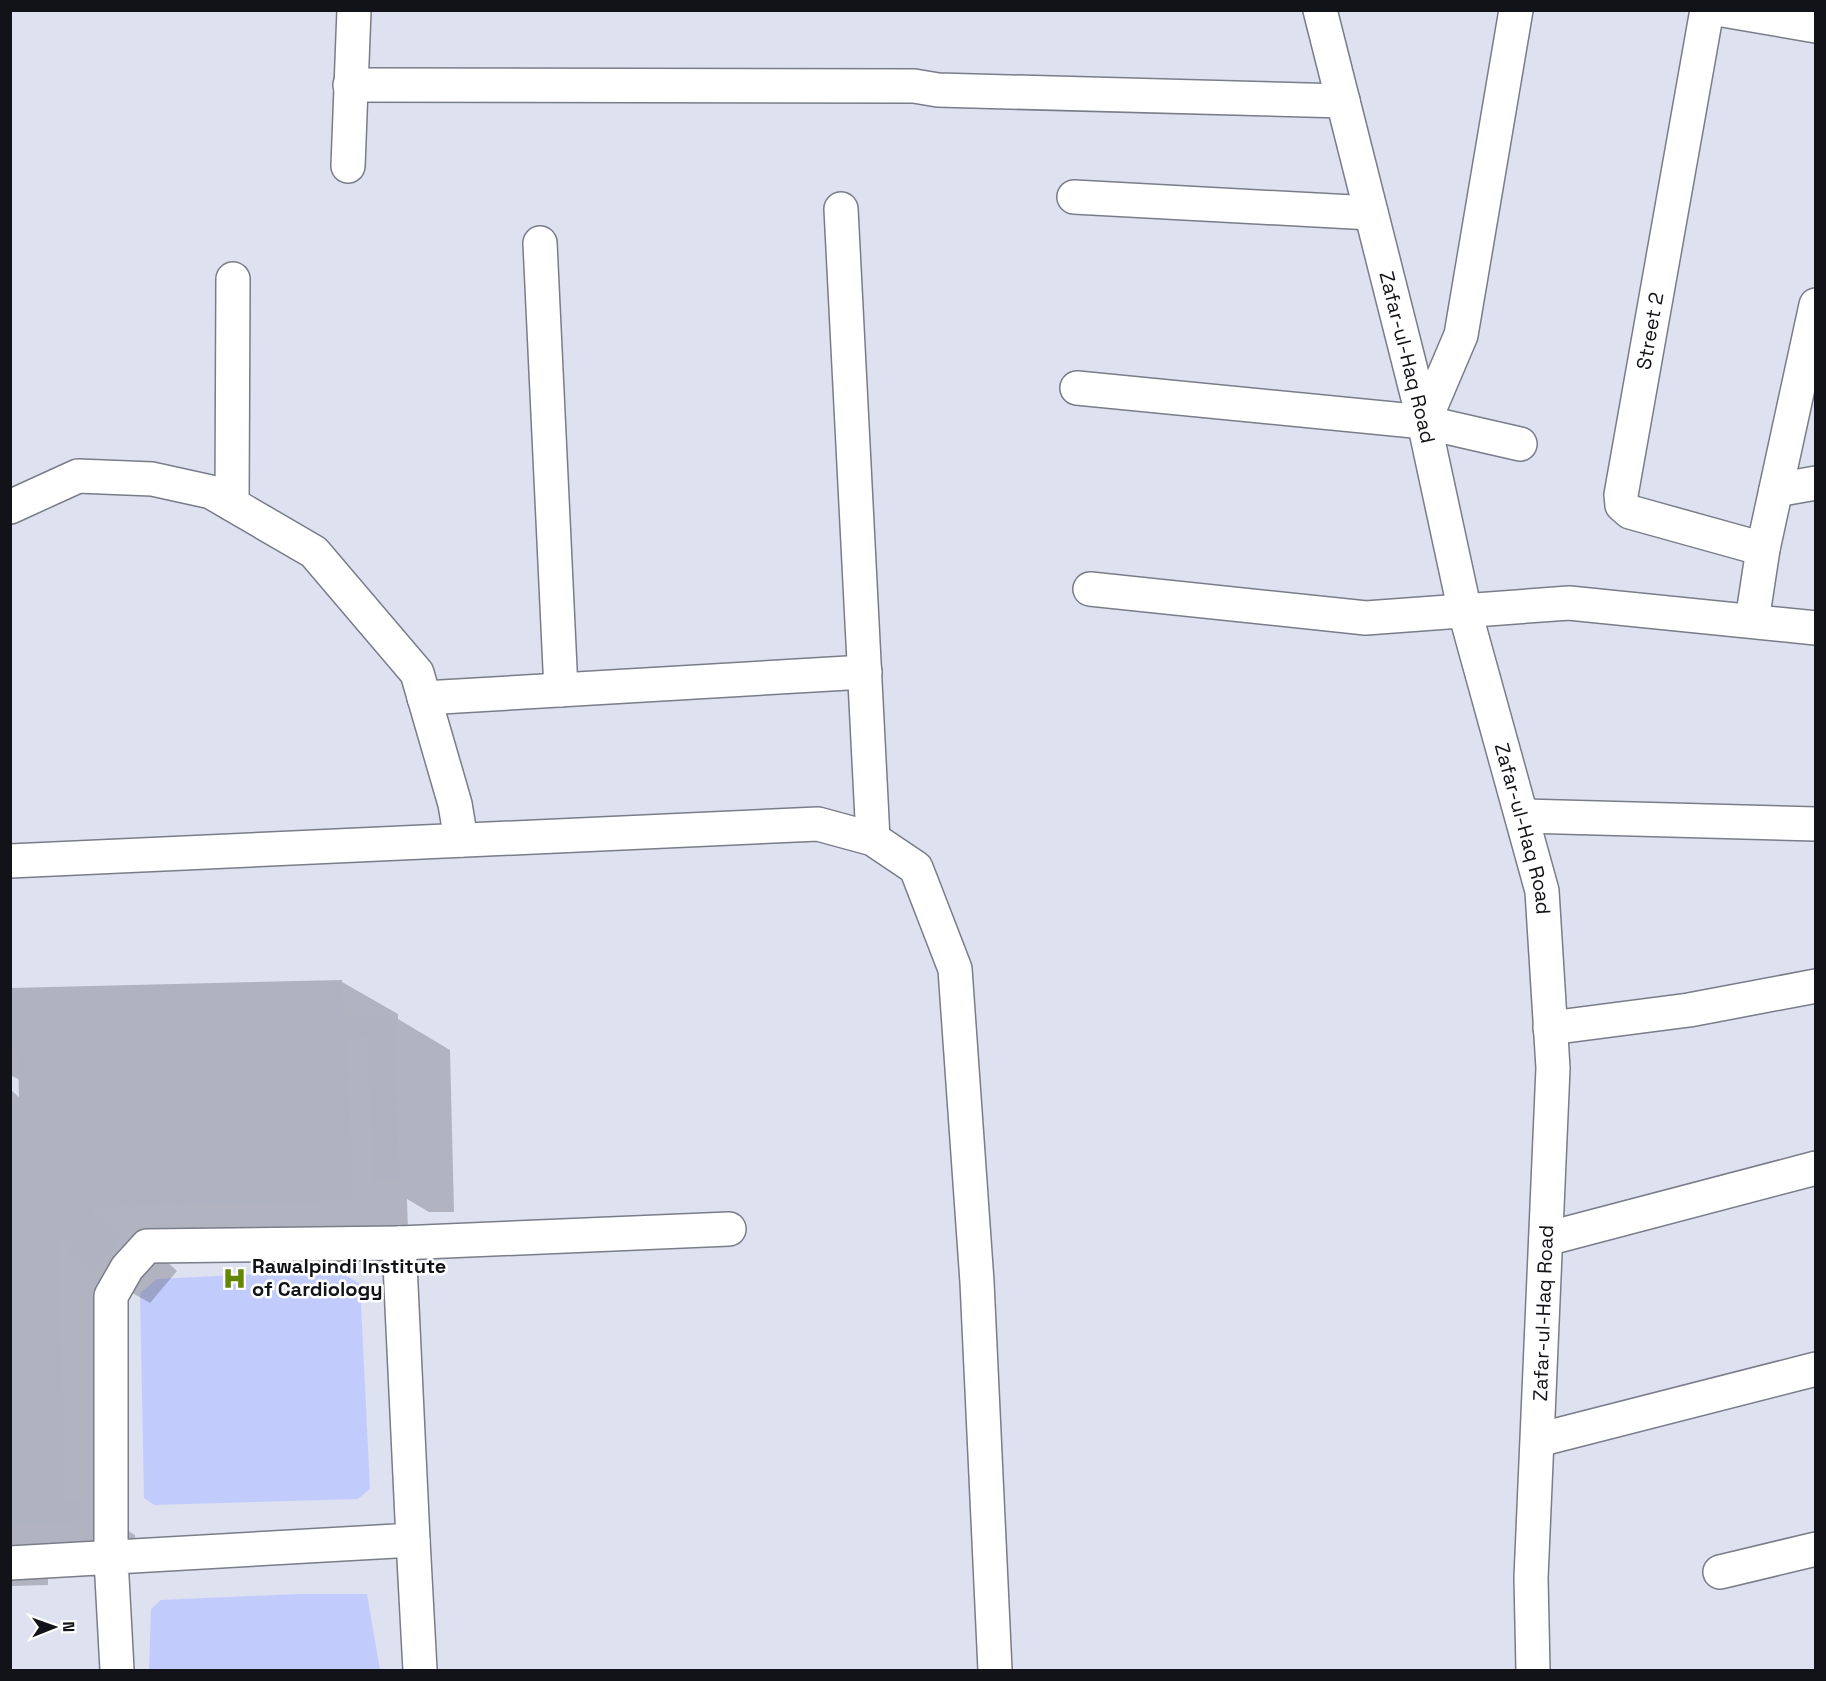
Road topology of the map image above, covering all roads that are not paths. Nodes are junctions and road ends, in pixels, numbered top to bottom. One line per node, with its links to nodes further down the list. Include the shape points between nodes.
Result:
1 (354, 10): 7 (street)
2 (1320, 10): 8 (street, Zafar-ul-Haq Road)
3 (1516, 10): 17 (street, via 1461,335)
4 (1707, 10): 23 (street, Street 2, via 1622,505 1630,512)
5 (1723, 10): 6 (street)
6 (1815, 26)
7 (350, 85): 8 (street, via 914,86); 9 (street)
8 (1343, 101): 12 (street, Zafar-ul-Haq Road)
9 (348, 166)
10 (1074, 197): 12 (street)
11 (841, 209): 28 (street)
12 (1371, 213): 17 (street, Zafar-ul-Haq Road)
13 (540, 243): 29 (street)
14 (233, 279): 21 (street)
15 (1815, 305): 20 (street)
16 (1077, 388): 17 (street)
17 (1424, 422): 18 (street); 25 (street, Zafar-ul-Haq Road)
18 (1520, 444)
19 (1815, 483): 20 (street)
20 (1776, 490): 23 (street)
21 (232, 504): 22 (street, via 211,492 152,479 78,476); 30 (street, via 314,552 417,674)
22 (10, 507)
23 (1763, 549): 26 (street)
24 (1090, 589): 25 (street, via 1366,618)
25 (1465, 612): 26 (street, via 1569,603); 31 (street, Zafar-ul-Haq Road)
26 (1752, 621): 27 (street)
27 (1815, 628)
28 (865, 672): 29 (street); 33 (street)
29 (561, 690): 30 (street)
30 (424, 698): 34 (street, via 455,804)
31 (1522, 816): 32 (street); 37 (street, Zafar-ul-Haq Road, via 1542,891)
32 (1815, 824)
33 (873, 838): 34 (street, via 818,824); 51 (street, via 916,868 955,969 977,1282)
34 (461, 840): 35 (street)
35 (10, 861)
36 (1815, 986): 37 (street, via 1689,1010)
37 (1550, 1028): 40 (street, Zafar-ul-Haq Road)
38 (1815, 1168): 40 (street)
39 (729, 1229): 41 (street)
40 (1546, 1239): 43 (street, Zafar-ul-Haq Road)
41 (399, 1243): 44 (street); 46 (street, via 147,1246 140,1253 111,1296)
42 (1815, 1369): 43 (street)
43 (1538, 1440): 52 (street, Zafar-ul-Haq Road, via 1531,1578)
44 (413, 1540): 46 (street); 50 (street)
45 (1815, 1549): 48 (street)
46 (111, 1559): 47 (street); 49 (street)
47 (10, 1563)
48 (1720, 1572)
49 (117, 1671)
50 (420, 1671)
51 (995, 1671)
52 (1533, 1671)

